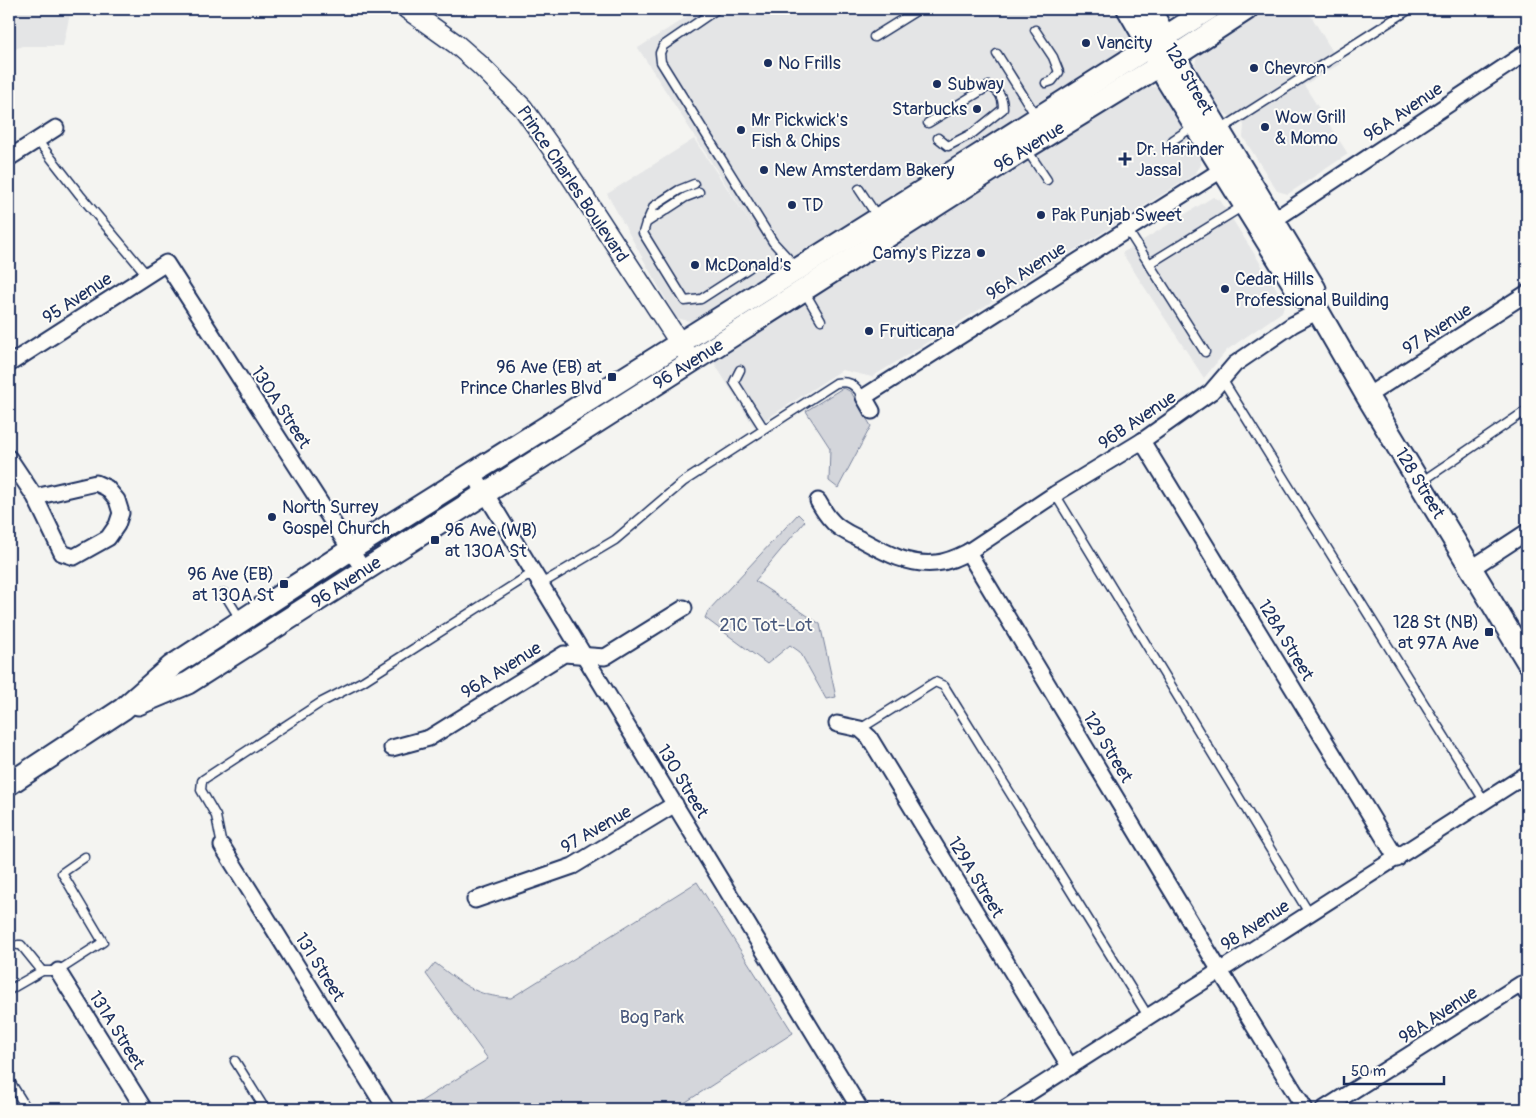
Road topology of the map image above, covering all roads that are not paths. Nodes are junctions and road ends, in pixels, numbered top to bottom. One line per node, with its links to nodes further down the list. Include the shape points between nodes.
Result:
1 (407, 9): 47 (street, Prince Charles Boulevard, via 456,44 523,108)
2 (717, 9): 41 (lane, via 663,46 661,62 773,242)
3 (919, 9): 10 (lane)
4 (1128, 9): 11 (main road, 128 Street)
5 (1150, 9): 11 (main road, 128 Street)
6 (1209, 9): 11 (main road, 96 Avenue)
7 (1247, 9): 11 (main road, 96 Avenue)
8 (1410, 9): 19 (lane)
9 (1035, 30): 14 (lane, via 1059,72)
10 (874, 38)
11 (1163, 51): 15 (main road, 96 Avenue); 17 (main road, 128 Street, via 1167,80); 19 (main road, 128 Street); 23 (main road, 96 Avenue)
12 (1527, 52): 34 (street, 96A Avenue)
13 (997, 54): 15 (lane)
14 (1046, 83)
15 (1037, 118): 26 (main road, 96 Avenue)
16 (928, 123): 20 (lane, via 989,86 1000,94 1003,110 973,132 948,146)
17 (1196, 124): 22 (lane); 25 (main road, 128 Street)
18 (56, 128): 21 (street)
19 (1220, 130): 34 (main road, 128 Street)
20 (938, 138)
21 (37, 140): 24 (street); 42 (lane)
22 (1172, 140)
23 (1026, 148): 27 (lane); 32 (main road, 96 Avenue)
24 (9, 158)
25 (1223, 169): 31 (main road, 128 Street); 36 (street, 96A Avenue)
26 (944, 178): 32 (main road); 33 (main road, 96 Avenue)
27 (1046, 180)
28 (694, 184): 35 (lane, via 654,206)
29 (859, 188): 33 (lane)
30 (699, 192): 35 (lane)
31 (1245, 204): 39 (lane); 45 (main road, 128 Street, via 1301,296)
32 (920, 216): 37 (main road, 96 Avenue)
33 (879, 219): 37 (main road); 41 (main road, 96 Avenue)
34 (1274, 220): 45 (main road, 128 Street, via 1314,289)
35 (646, 223): 40 (lane, via 643,233 685,301 701,299)
36 (1127, 229): 39 (lane); 54 (street, 96A Avenue)
37 (865, 252): 43 (main road, 96 Avenue)
38 (166, 263): 42 (street, 95 Avenue); 67 (street, 130A Street)
39 (1149, 264): 48 (lane)
40 (749, 268)
41 (798, 270): 47 (main road, 96 Avenue)
42 (147, 275): 50 (street, 95 Avenue)
43 (804, 291): 46 (lane); 49 (main road, 96 Avenue)
44 (1527, 293): 53 (street, 97 Avenue)
45 (1316, 308): 52 (street, 96B Avenue, via 1235,364); 53 (main road, 128 Street)
46 (821, 320)
47 (680, 344): 49 (street, Prince Charles Boulevard); 60 (main road, 96 Avenue)
48 (1205, 352)
49 (692, 362): 62 (main road, 96 Avenue)
50 (9, 364)
51 (740, 370): 57 (lane, via 734,382)
52 (1222, 379): 58 (street, 96B Avenue, via 1211,392); 83 (lane)
53 (1367, 396): 61 (main road, 128 Street)
54 (864, 397): 56 (street); 57 (lane, via 852,384 836,383)
55 (1527, 410): 61 (lane)
56 (872, 411)
57 (764, 429): 71 (lane, via 683,482 615,540)
58 (1142, 441): 63 (street, 96B Avenue); 87 (street, 128A Street)
59 (9, 458): 64 (street)
60 (474, 473): 62 (street, 130 Street); 67 (main road, 96 Avenue)
61 (1420, 482): 69 (main road, 128 Street)
62 (486, 494): 70 (main road, 96 Avenue); 71 (street, 130 Street)
63 (1055, 494): 68 (street, 96B Avenue); 89 (lane)
64 (35, 497): 64 (street, via 62,553 74,558 108,538 121,513 117,500 107,488 96,484)
65 (818, 501): 68 (street, via 832,522 845,531 904,560 936,563)
66 (1527, 532): 69 (street)
67 (350, 550): 70 (street, 130A Street); 74 (main road, 96 Avenue)
68 (968, 552): 91 (street, 129 Street)
69 (1472, 568): 76 (main road, 128 Street)
70 (364, 571): 77 (main road, 96 Avenue, via 188,682)
71 (538, 578): 75 (street, 130 Street); 85 (lane, via 320,703 204,779 201,790 216,816)
72 (224, 593): 74 (lane)
73 (684, 608): 75 (street, 96A Avenue, via 605,657)
74 (242, 620): 77 (main road, 96 Avenue, via 172,666)
75 (585, 656): 80 (street, 96A Avenue, via 564,654 429,738); 84 (street, 130 Street)
76 (1527, 661)
77 (124, 709): 82 (main road, 96 Avenue)
78 (837, 724): 79 (street)
79 (860, 729): 96 (lane, via 935,682 944,686); 98 (street, 129A Street, via 869,737)
80 (392, 748)
81 (1527, 774): 83 (street, 98 Avenue)
82 (9, 784)
83 (1485, 802): 87 (street, 98 Avenue)
84 (675, 804): 88 (street, 97 Avenue, via 573,866); 104 (street, 130 Street)
85 (222, 846): 103 (street, 131 Street)
86 (85, 857): 93 (lane, via 62,873 103,942)
87 (1397, 859): 89 (street, 98 Avenue)
88 (475, 900)
89 (1309, 913): 91 (street, 98 Avenue)
90 (18, 945): 92 (lane)
91 (1220, 970): 96 (street, 98 Avenue); 106 (street, 129 Street)
92 (42, 971): 93 (lane); 95 (lane)
93 (58, 971): 101 (street, 131A Street)
94 (1524, 989): 107 (street, 98A Avenue)
95 (9, 990)
96 (1148, 1016): 98 (street, 98 Avenue)
97 (235, 1060): 102 (lane)
98 (1070, 1066): 105 (street, 98 Avenue)
99 (9, 1080): 100 (lane)
100 (27, 1109)
101 (144, 1109)
102 (265, 1109)
103 (386, 1109)
104 (860, 1109)
105 (1004, 1109)
106 (1305, 1109)
107 (1324, 1109)

